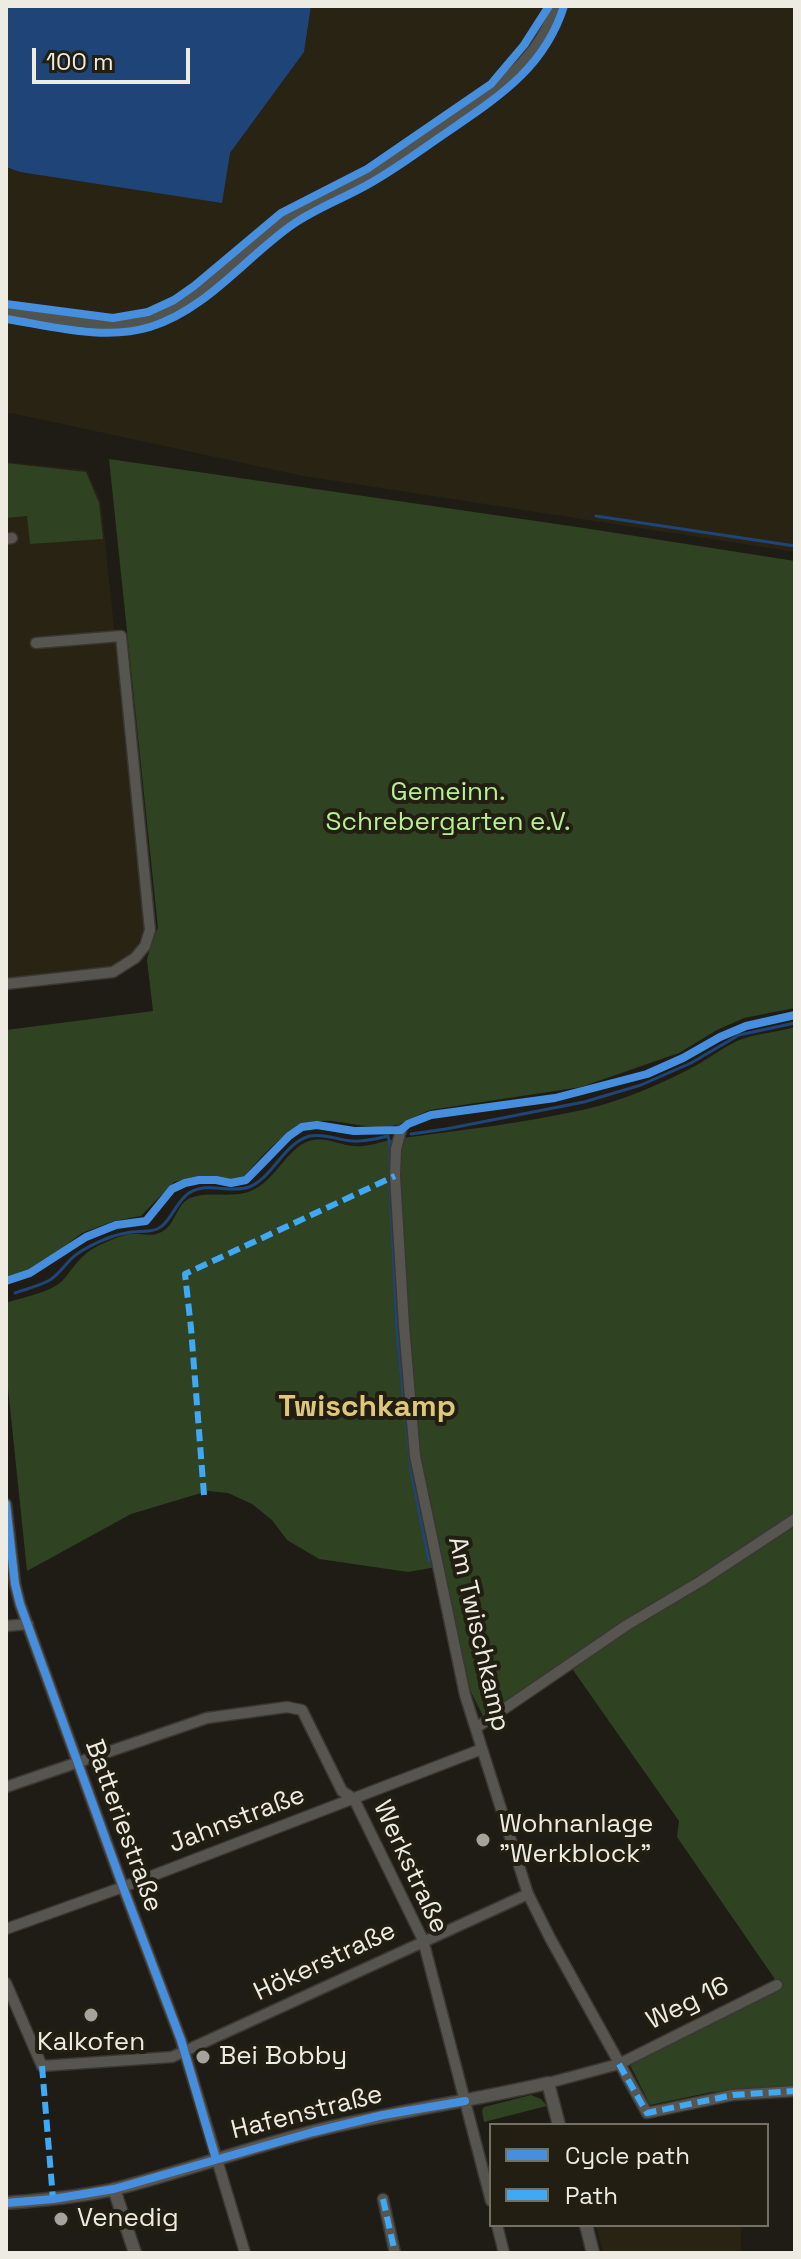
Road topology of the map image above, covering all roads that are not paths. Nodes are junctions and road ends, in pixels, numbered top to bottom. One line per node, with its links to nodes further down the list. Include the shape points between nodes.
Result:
1 (557, 6): 2 (main road, via 533,53 490,93 371,174 287,219 177,306 149,319 113,326)
2 (6, 311)
3 (36, 643): 4 (street, via 121,636 150,930 135,958 113,972)
4 (6, 984)
5 (401, 1130): 10 (street, Am Twischkamp, via 395,1176 415,1456)
6 (6, 1504): 8 (street, Batteriestraße, via 15,1584)
7 (795, 1519): 10 (street)
8 (28, 1624): 9 (street); 12 (street, Batteriestraße)
9 (6, 1626)
10 (476, 1728): 11 (street, Am Twischkamp)
11 (482, 1749): 14 (street, Jahnstraße); 16 (street, Am Twischkamp)
12 (77, 1761): 13 (street); 14 (street, Werkstraße, via 207,1718 287,1707 302,1710 342,1791); 15 (street, Batteriestraße)
13 (6, 1787)
14 (354, 1799): 15 (street, Jahnstraße); 18 (street, Werkstraße)
15 (123, 1887): 17 (street, Jahnstraße); 21 (street, Batteriestraße)
16 (528, 1894): 18 (street, Hökerstraße); 22 (street, Am Twischkamp)
17 (6, 1929)
18 (423, 1940): 21 (street, Hökerstraße); 25 (street, Werkstraße)
19 (6, 1983): 21 (street, Hökerstraße, via 42,2066 172,2057)
20 (777, 1985): 22 (street, Weg 16)
21 (185, 2051): 27 (street, Batteriestraße)
22 (619, 2064): 23 (street, Hafenstraße); 24 (street, Am Twischkamp, via 647,2113 733,2095)
23 (548, 2083): 25 (street, Hafenstraße); 26 (street)
24 (795, 2091)
25 (465, 2101): 27 (street, Hafenstraße, via 383,2115); 29 (street, Werkstraße)
26 (558, 2123)
27 (216, 2159): 28 (street, Hafenstraße); 35 (street, Batteriestraße)
28 (114, 2189): 31 (street, Hafenstraße); 34 (street)
29 (489, 2193)
30 (383, 2199): 36 (street)
31 (6, 2203)
32 (498, 2227): 37 (street)
33 (586, 2227): 38 (street)
34 (135, 2253)
35 (245, 2253)
36 (395, 2253)
37 (504, 2253)
38 (593, 2253)

